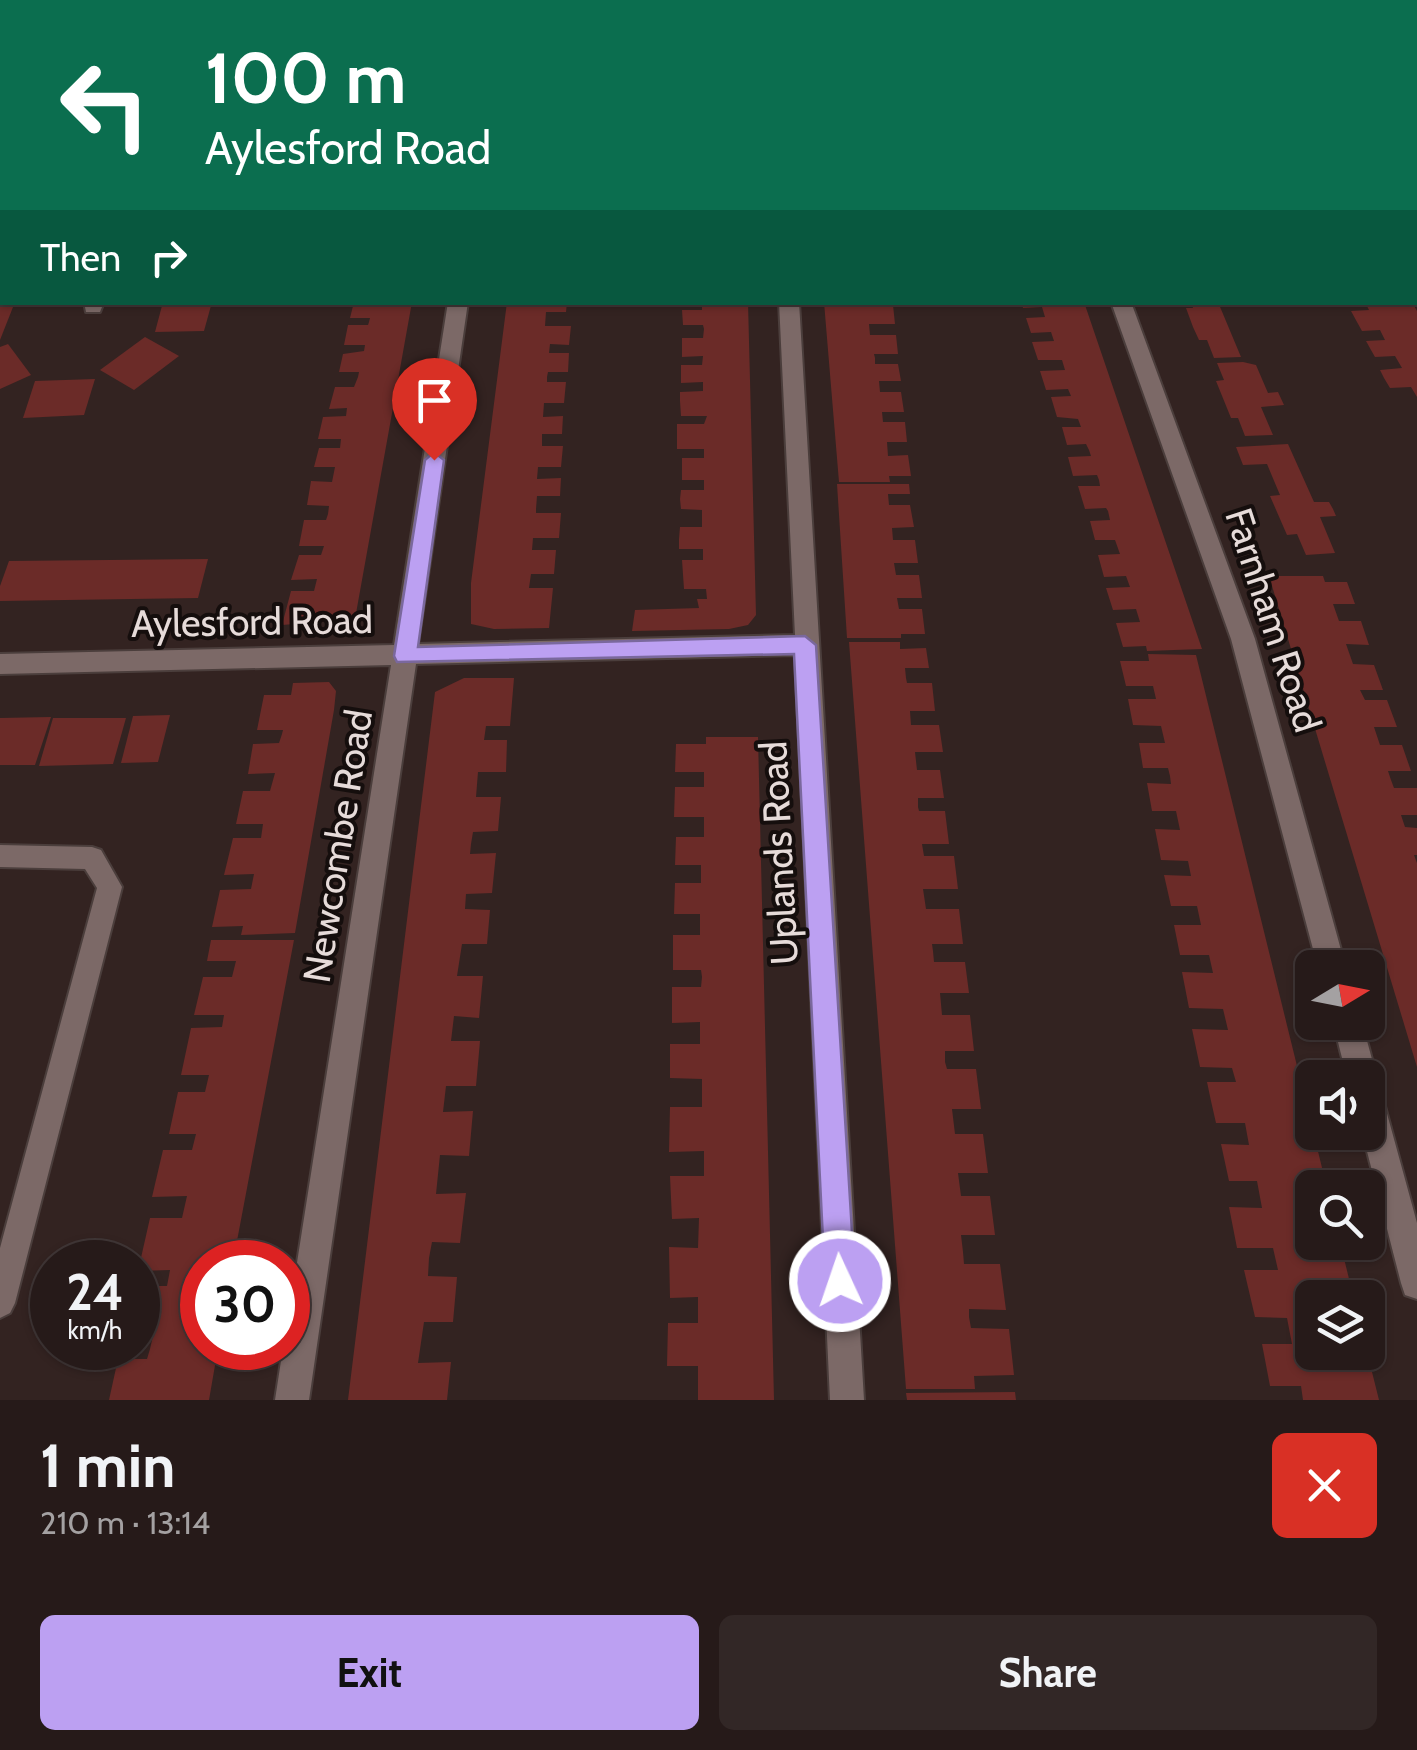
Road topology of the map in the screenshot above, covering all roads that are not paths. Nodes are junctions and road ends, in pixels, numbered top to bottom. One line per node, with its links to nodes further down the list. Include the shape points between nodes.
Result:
1 (458, 305): 5 (street, Newcombe Road)
2 (789, 305): 4 (street, Uplands Road)
3 (1122, 305): 8 (street, Farnham Road, via 1244,639)
4 (805, 645): 5 (street, Aylesford Road); 13 (street, Uplands Road)
5 (405, 656): 6 (street, Aylesford Road); 12 (street, Newcombe Road)
6 (0, 664)
7 (0, 856): 11 (lane, via 92,858 110,887)
8 (1327, 950)
9 (1382, 1150): 10 (street)
10 (1417, 1283)
11 (0, 1303)
12 (292, 1400)
13 (847, 1400)

